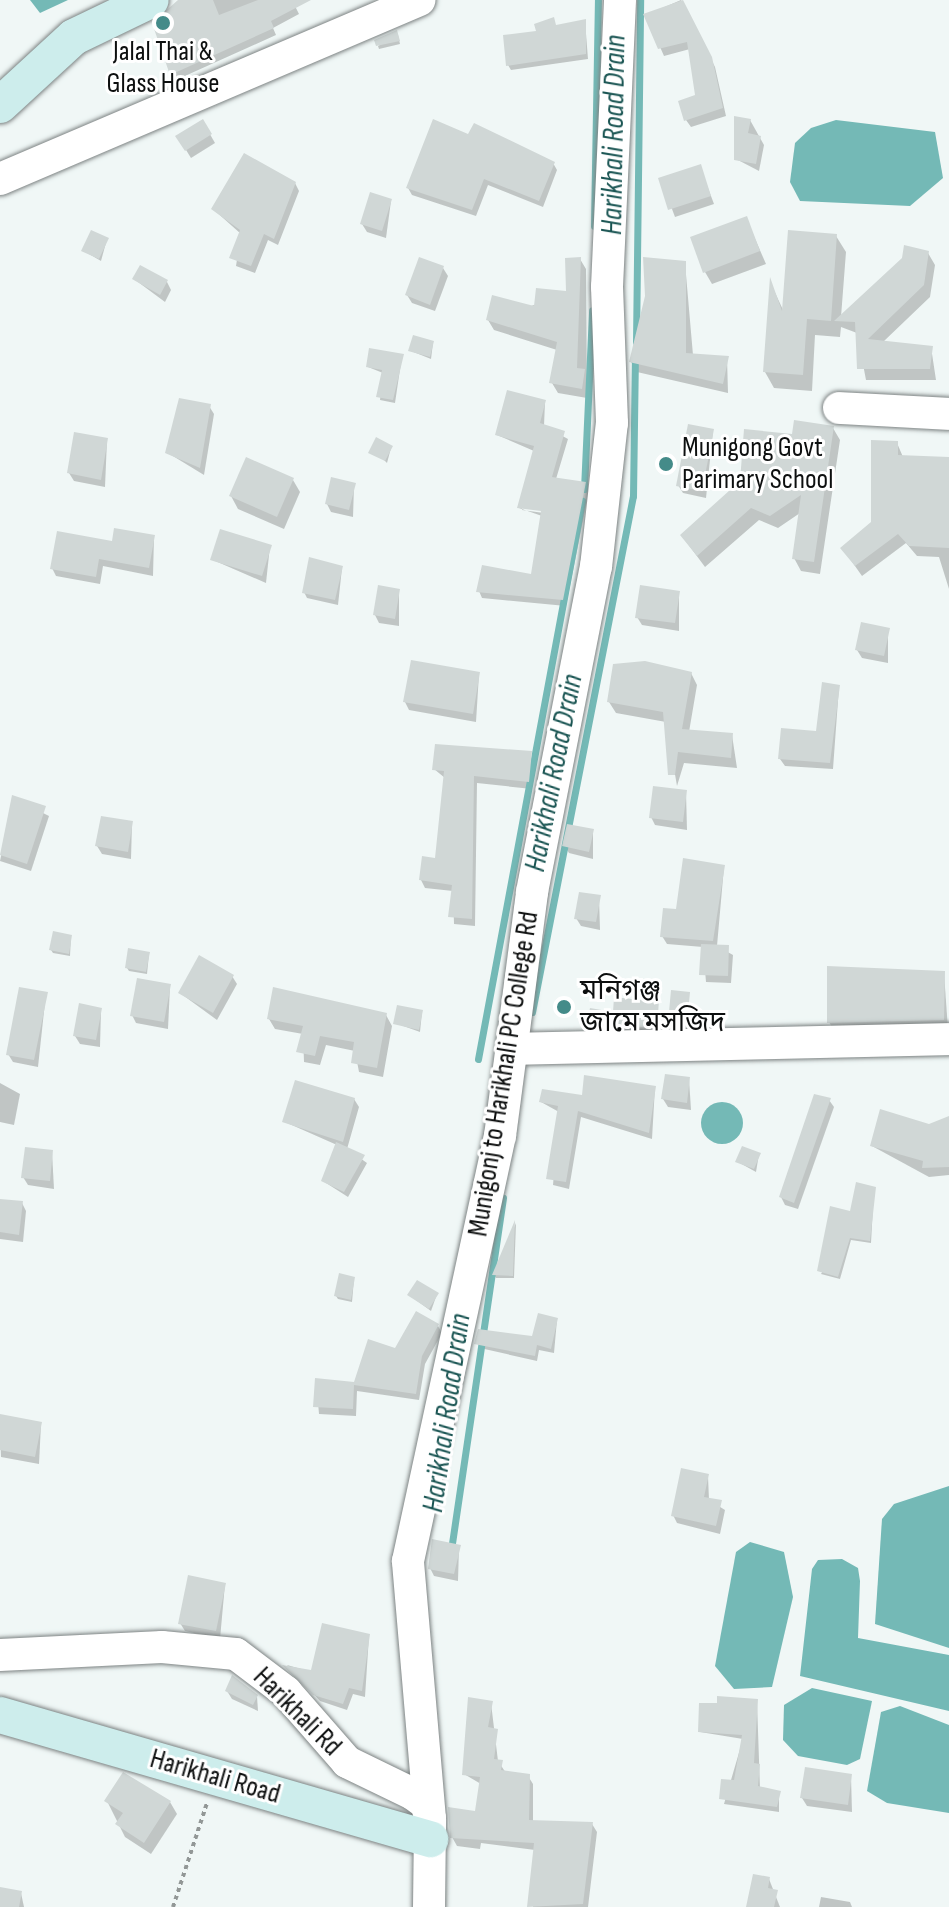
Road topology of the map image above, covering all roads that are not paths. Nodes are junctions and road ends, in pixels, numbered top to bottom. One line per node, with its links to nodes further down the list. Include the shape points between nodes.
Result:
1 (151, 0): 4 (main road, via 74,37)
2 (419, 0): 5 (street)
3 (620, 0): 9 (street, Munigonj to Harikhali PC College Rd, via 607,287 612,423 596,567 537,862)
4 (0, 105)
5 (0, 179)
6 (839, 408): 7 (street)
7 (949, 414)
8 (949, 1039): 9 (street)
9 (513, 1049): 12 (street, Munigonj to Harikhali PC College Rd, via 454,1366 408,1561)
10 (0, 1655): 12 (street, Harikhali Rd, via 86,1648 236,1654 286,1692 347,1762 427,1804)
11 (0, 1715): 12 (main road, Harikhali Road, via 215,1777)
12 (430, 1829): 13 (street, Munigonj to Harikhali PC College Rd)
13 (429, 1907)

